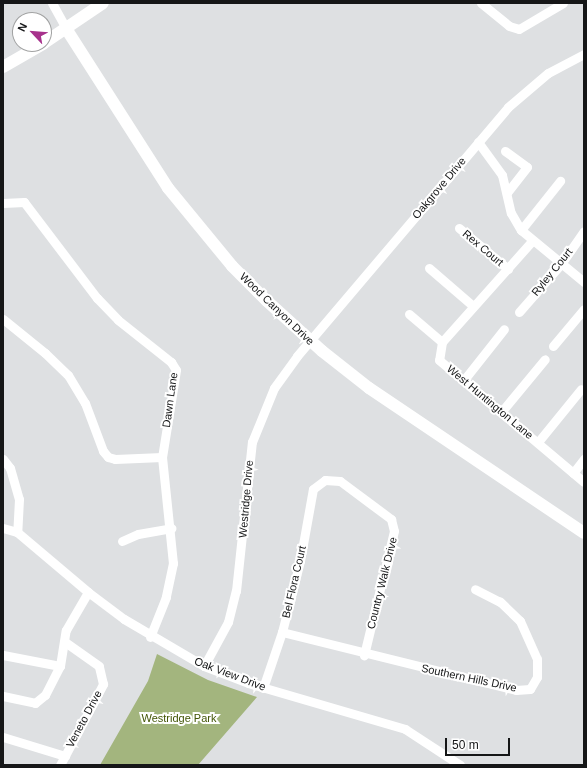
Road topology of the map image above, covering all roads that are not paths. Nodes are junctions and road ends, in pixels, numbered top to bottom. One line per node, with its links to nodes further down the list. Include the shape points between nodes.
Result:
1 (52, 3): 5 (street, Wood Canyon Drive)
2 (103, 3): 5 (main road)
3 (481, 3): 4 (street, via 509,26 519,29)
4 (563, 3)
5 (67, 30): 6 (main road); 29 (main road, Wood Canyon Drive, via 173,194 232,266)
6 (52, 39)
7 (29, 52): 9 (main road)
8 (584, 54): 10 (street, Oakgrove Drive, via 548,73 529,88 508,107)
9 (3, 67)
10 (478, 142): 13 (street, via 502,176); 29 (street, Oakgrove Drive)
11 (505, 150): 13 (street, via 527,167)
12 (560, 180): 16 (street)
13 (507, 193): 16 (street, via 511,213)
14 (3, 203): 37 (street, Dawn Lane, via 24,202 97,298 113,315 174,365 175,378)
15 (459, 228): 21 (street, Rex Court)
16 (521, 230): 18 (street)
17 (584, 231): 19 (street, Ryley Court)
18 (532, 241): 19 (street); 21 (street)
19 (561, 264): 22 (street); 25 (street, Ryley Court)
20 (430, 268): 23 (street)
21 (508, 269): 23 (street)
22 (584, 282)
23 (474, 306): 30 (street)
24 (584, 309): 31 (street)
25 (519, 312)
26 (409, 314): 30 (street)
27 (3, 319): 37 (street, via 45,352 68,375 85,403 102,451 108,457 115,460)
28 (504, 329): 33 (street)
29 (310, 341): 46 (main road, Wood Canyon Drive, via 369,388); 56 (street, Westridge Drive, via 274,388 252,442 236,591 228,622)
30 (442, 342): 33 (street, West Huntington Lane, via 439,360)
31 (553, 346)
32 (545, 359): 35 (street)
33 (463, 381): 35 (street, West Huntington Lane)
34 (581, 389): 36 (street)
35 (502, 411): 36 (street, West Huntington Lane)
36 (538, 442): 40 (street, West Huntington Lane)
37 (162, 457): 44 (street, Dawn Lane)
38 (3, 459): 45 (street, via 10,468 19,499)
39 (584, 459): 40 (street)
40 (573, 472): 42 (street, West Huntington Lane)
41 (325, 480): 50 (street, Bel Flora Court, via 313,489 300,561); 54 (street, Country Walk Drive, via 340,481 391,519 394,531)
42 (584, 482)
43 (3, 528): 45 (street, Oak View Drive)
44 (171, 528): 47 (street, via 138,534); 51 (street, Dawn Lane, via 171,579)
45 (18, 532): 49 (street, Oak View Drive)
46 (584, 533)
47 (122, 541)
48 (475, 588): 54 (street, Southern Hills Drive, via 500,602 520,621 537,659 537,677 530,689 516,690)
49 (88, 592): 51 (street, Oak View Drive); 52 (street, via 66,630)
50 (282, 632): 54 (street, Southern Hills Drive); 57 (street, Bel Flora Court)
51 (150, 637): 56 (street, Oak View Drive)
52 (65, 642): 55 (street); 60 (street, Veneto Drive, via 99,666 103,684)
53 (3, 655): 55 (street)
54 (364, 655)
55 (60, 666): 58 (street, via 45,696 35,703)
56 (204, 666): 57 (street, Oak View Drive)
57 (263, 688): 62 (street, Oak View Drive, via 405,729 435,746)
58 (3, 696)
59 (3, 737): 60 (street)
60 (65, 756): 61 (street, Veneto Drive)
61 (60, 765)
62 (460, 765)

